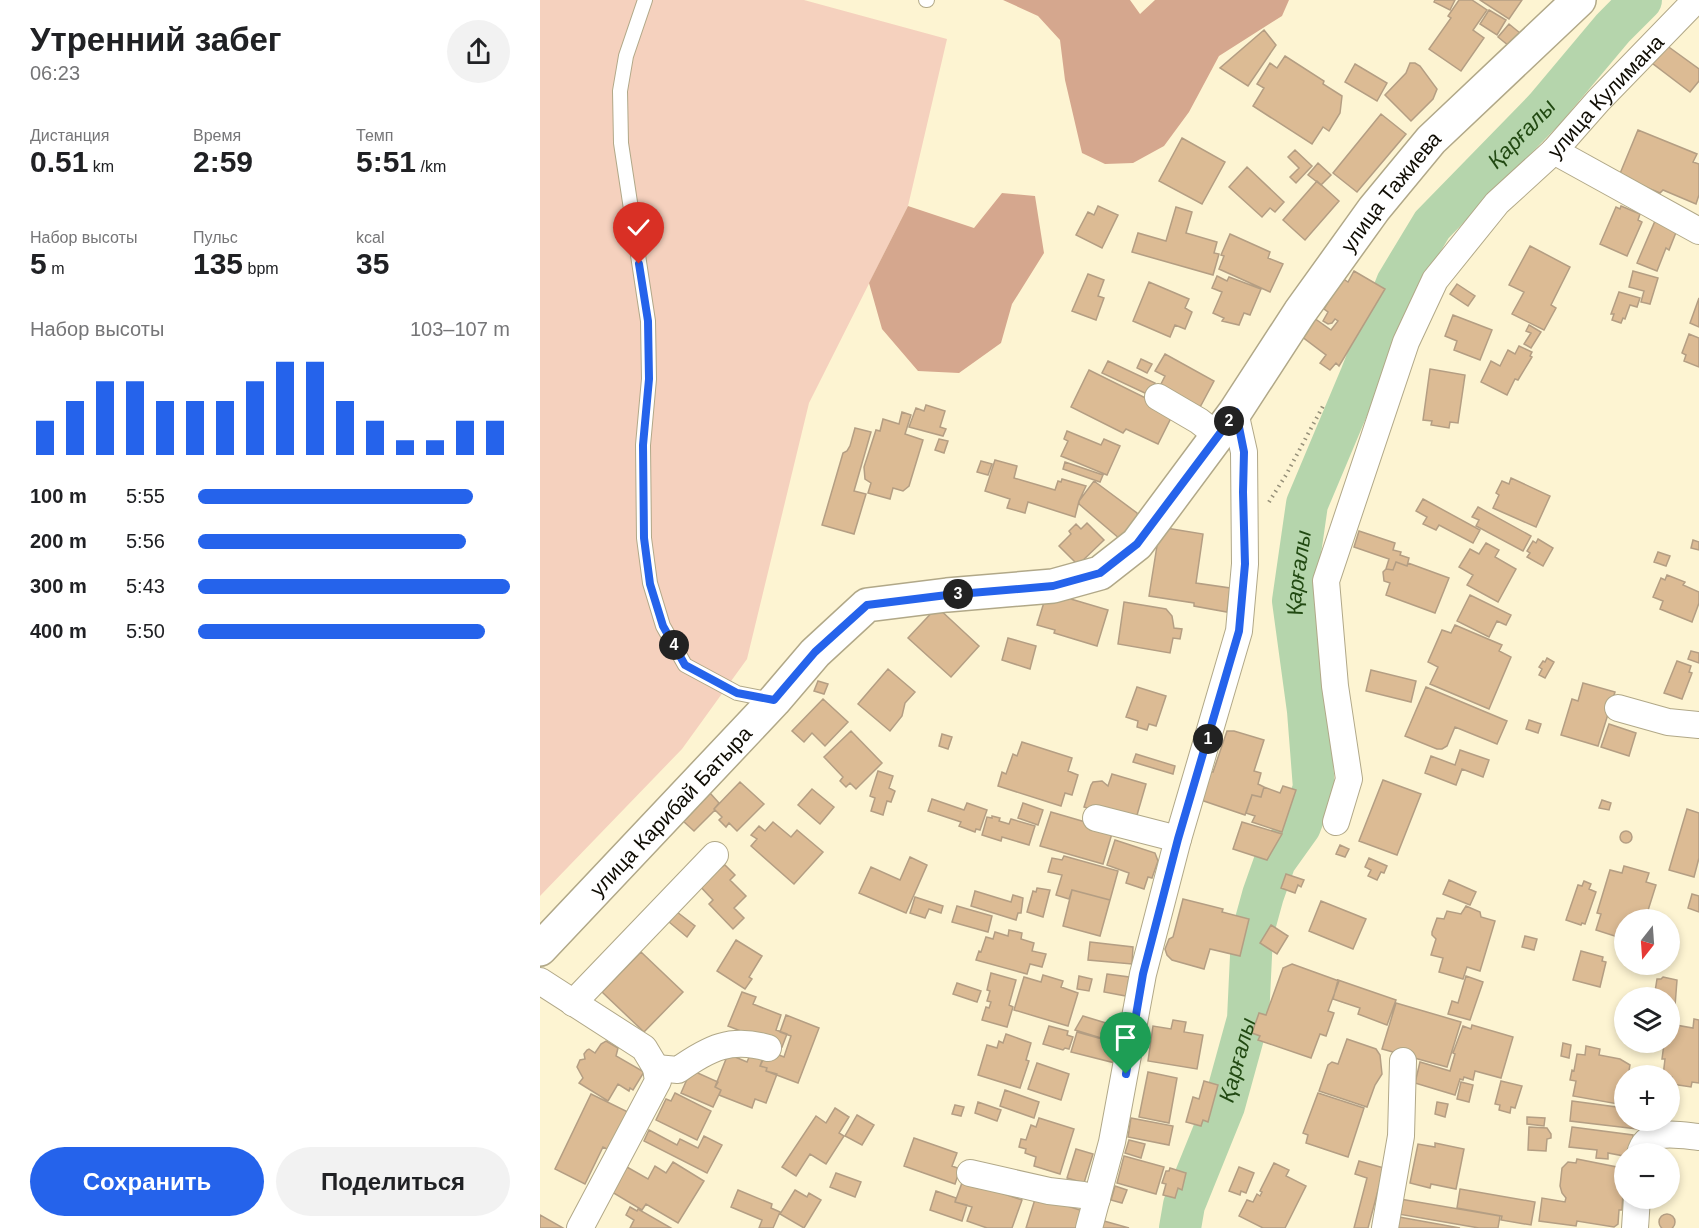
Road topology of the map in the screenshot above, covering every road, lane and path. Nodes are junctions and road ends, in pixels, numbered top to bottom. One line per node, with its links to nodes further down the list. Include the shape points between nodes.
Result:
1 (645, 0): 10 (lane, via 626,56 620,92 621,143 648,321 649,379 643,445 644,538 650,584 663,626 685,665 737,693)
2 (1579, 0): 8 (street, улица Тажиева, via 1431,140 1374,209 1300,312)
3 (1696, 0): 4 (street, улица Кулимана)
4 (1554, 151): 5 (street, улица Кулимана); 14 (street, via 1497,203 1435,280 1406,342 1326,581 1335,686 1349,779)
5 (1699, 231)
6 (1158, 397): 8 (street, via 1199,421)
7 (1323, 406): 9 (path, via 1262,513)
8 (1227, 424): 9 (street, via 1244,452); 10 (street, улица Карибай Батыра, via 1137,544 1100,573 1053,586 867,605 815,652)
9 (1244, 528): 15 (street, via 1239,631)
10 (774, 700): 17 (street, улица Карибай Батыра)
11 (1618, 708): 12 (street, via 1668,722)
12 (1699, 725)
13 (1096, 818): 15 (street)
14 (1336, 822)
15 (1178, 839): 26 (street, via 1143,974 1119,1108)
16 (716, 855): 19 (street)
17 (540, 949)
18 (540, 981): 19 (street)
19 (573, 1003): 22 (street, via 644,1048)
20 (768, 1048): 22 (street, via 735,1043 713,1049 678,1070)
21 (1403, 1061): 30 (street, via 1401,1137)
22 (656, 1068): 28 (street, via 658,1082)
23 (1699, 1137): 24 (street, via 1658,1134)
24 (1645, 1143)
25 (970, 1173): 26 (street)
26 (1097, 1199): 29 (street)
27 (1636, 1209): 31 (street)
28 (580, 1228)
29 (1089, 1228)
30 (1385, 1228)
31 (1635, 1228)

